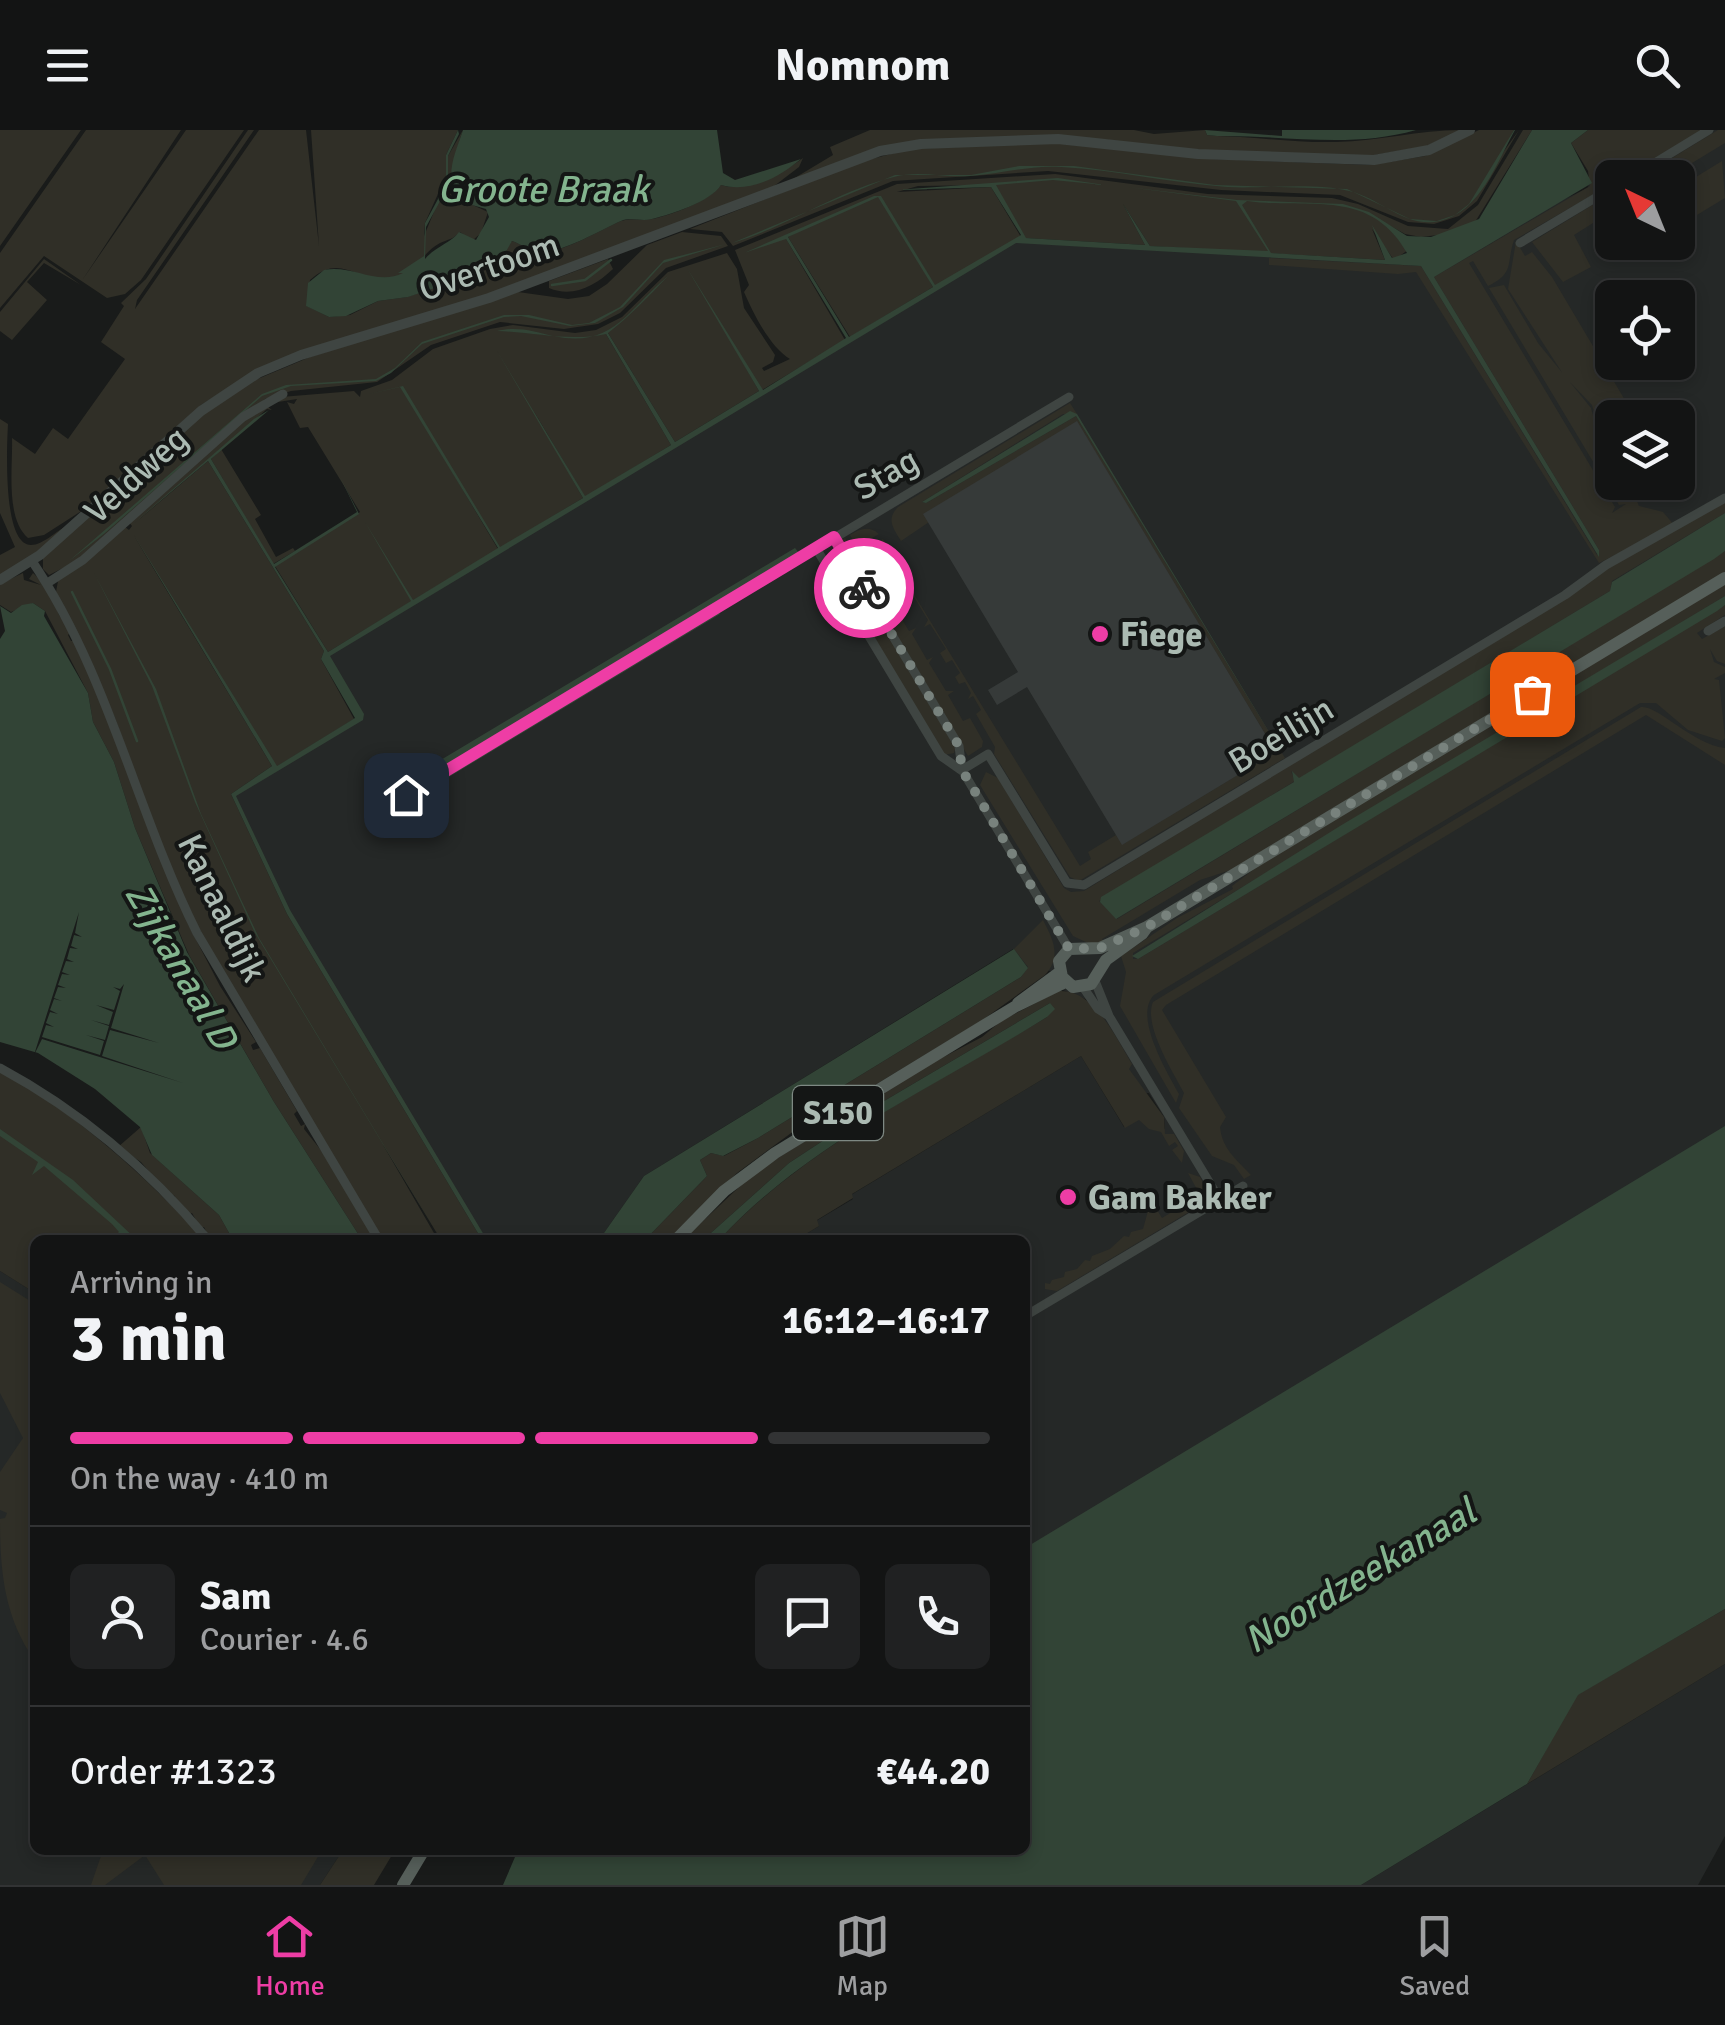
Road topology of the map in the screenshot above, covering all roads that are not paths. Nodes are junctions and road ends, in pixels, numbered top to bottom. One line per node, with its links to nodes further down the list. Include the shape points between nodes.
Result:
1 (1470, 130): 11 (street, Overtoom, via 1429,150 1374,160 1198,154 1044,139 920,144 867,155 489,298 258,373 201,410)
2 (1709, 130): 3 (street)
3 (1660, 160)
4 (1595, 198): 5 (street)
5 (1520, 244)
6 (283, 394): 14 (street, Veldweg, via 242,417 74,568)
7 (1069, 398): 9 (street, Stag)
8 (1725, 498): 17 (street, Boeilijn, via 1606,564 1084,885 1067,882 988,754)
9 (834, 537): 10 (street, Stag); 17 (street, via 959,746)
10 (816, 548): 17 (street, via 941,756); 18 (street, Stag)
11 (32, 561): 13 (street, Overtoom); 14 (street)
12 (1725, 578): 19 (main road)
13 (0, 580)
14 (49, 582): 28 (street, Kanaaldijk, via 106,702 197,933)
15 (1725, 620): 16 (street)
16 (1708, 631)
17 (962, 770): 20 (street)
18 (372, 816)
19 (1147, 927): 21 (main road); 23 (main road)
20 (1069, 949): 21 (main road); 22 (main road, via 1062,956)
21 (1090, 949): 23 (main road, via 1097,956)
22 (1062, 977): 23 (main road); 29 (main road, S150, via 766,1158)
23 (1093, 979): 26 (street, via 1098,1009 1109,1016)
24 (0, 1068): 27 (street, via 107,1140)
25 (1243, 1186): 26 (street)
26 (1220, 1200): 30 (street)
27 (203, 1235)
28 (376, 1235)
29 (681, 1235)
30 (1030, 1313)
31 (421, 1855): 32 (main road)
32 (403, 1885)

